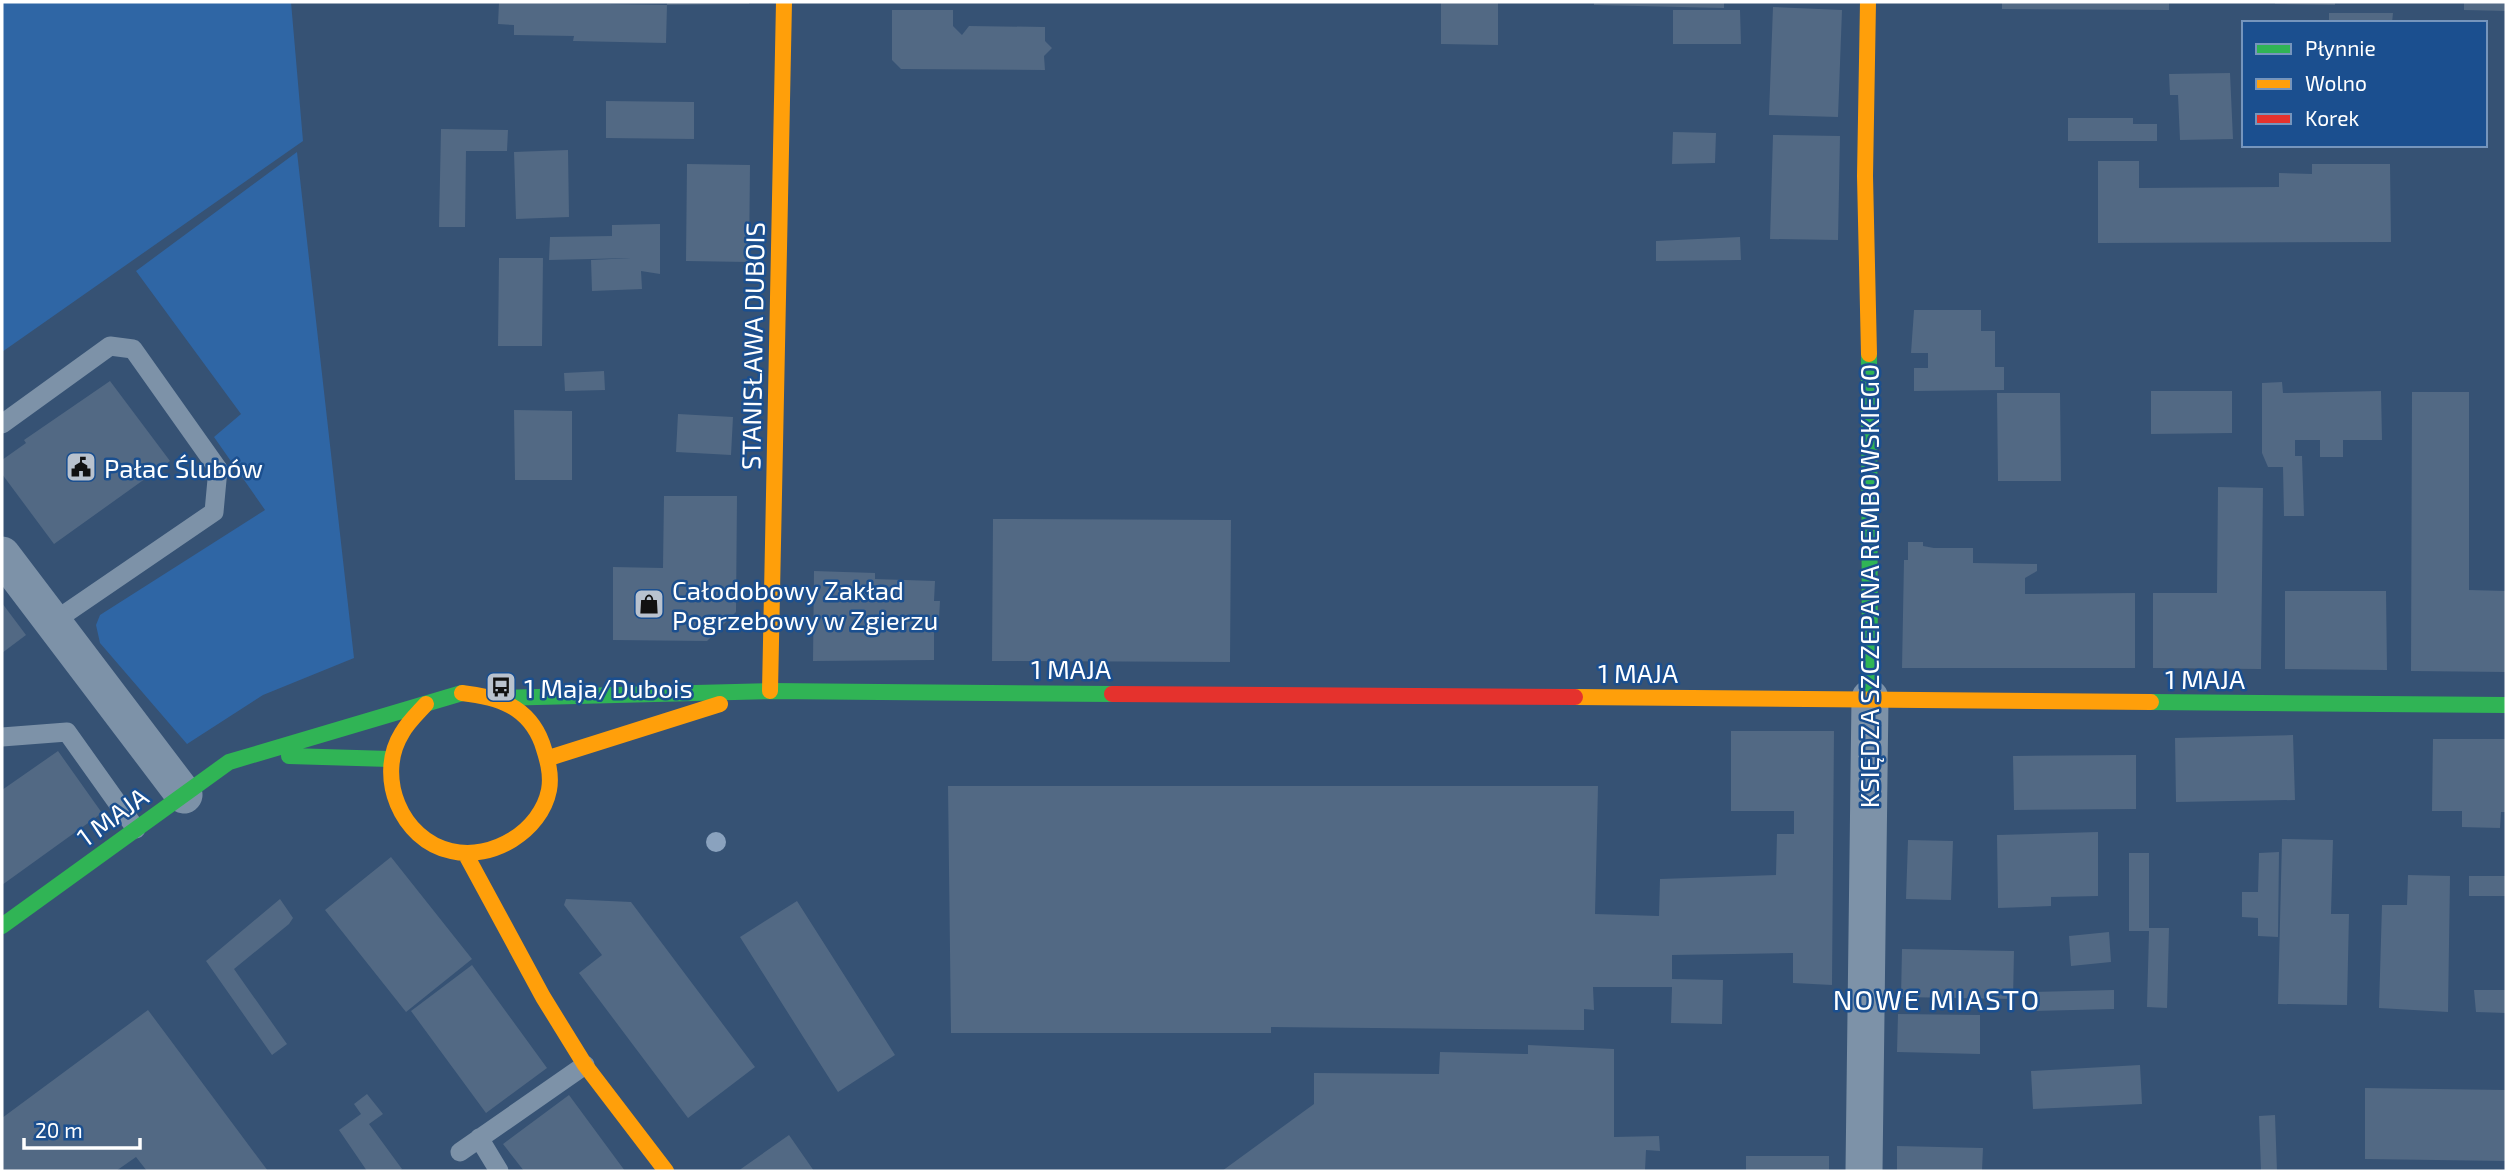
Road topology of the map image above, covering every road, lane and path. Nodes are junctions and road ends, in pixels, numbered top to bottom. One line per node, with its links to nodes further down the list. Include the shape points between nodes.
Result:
1 (784, 2): 6 (street, STANISŁAWA DUBOIS)
2 (1868, 2): 8 (street, KSIĘDZA SZCZEPANA REMBOWSKIEGO)
3 (2, 424): 5 (lane, via 110,346 133,349 218,469 214,512)
4 (2, 555): 5 (street)
5 (54, 622): 15 (street)
6 (769, 691): 7 (street, 1 MAJA); 8 (street, 1 MAJA); 13 (street, 1 MAJA)
7 (502, 698): 9 (street, via 464,692); 13 (street, via 524,713 540,733)
8 (1870, 698): 10 (street, 1 MAJA); 26 (street, KSIĘDZA SZCZEPANA REMBOWSKIEGO)
9 (426, 704): 12 (street, 1 MAJA); 14 (street, via 409,719)
10 (2506, 705)
11 (2, 737): 16 (lane, via 67,732)
12 (256, 755): 14 (street, 1 MAJA); 15 (street, 1 MAJA, via 229,762)
13 (549, 758): 17 (street, via 550,780 534,821 500,854)
14 (390, 759): 17 (street, via 392,792 407,822 432,844)
15 (184, 795): 16 (street, 1 MAJA)
16 (136, 829): 19 (street, 1 MAJA)
17 (464, 853): 20 (street)
18 (516, 910): 20 (street)
19 (2, 926)
20 (543, 997): 21 (street)
21 (584, 1065): 22 (lane); 25 (street)
22 (479, 1138): 23 (lane); 24 (lane)
23 (460, 1152)
24 (499, 1171)
25 (666, 1171)
26 (1864, 1171)

